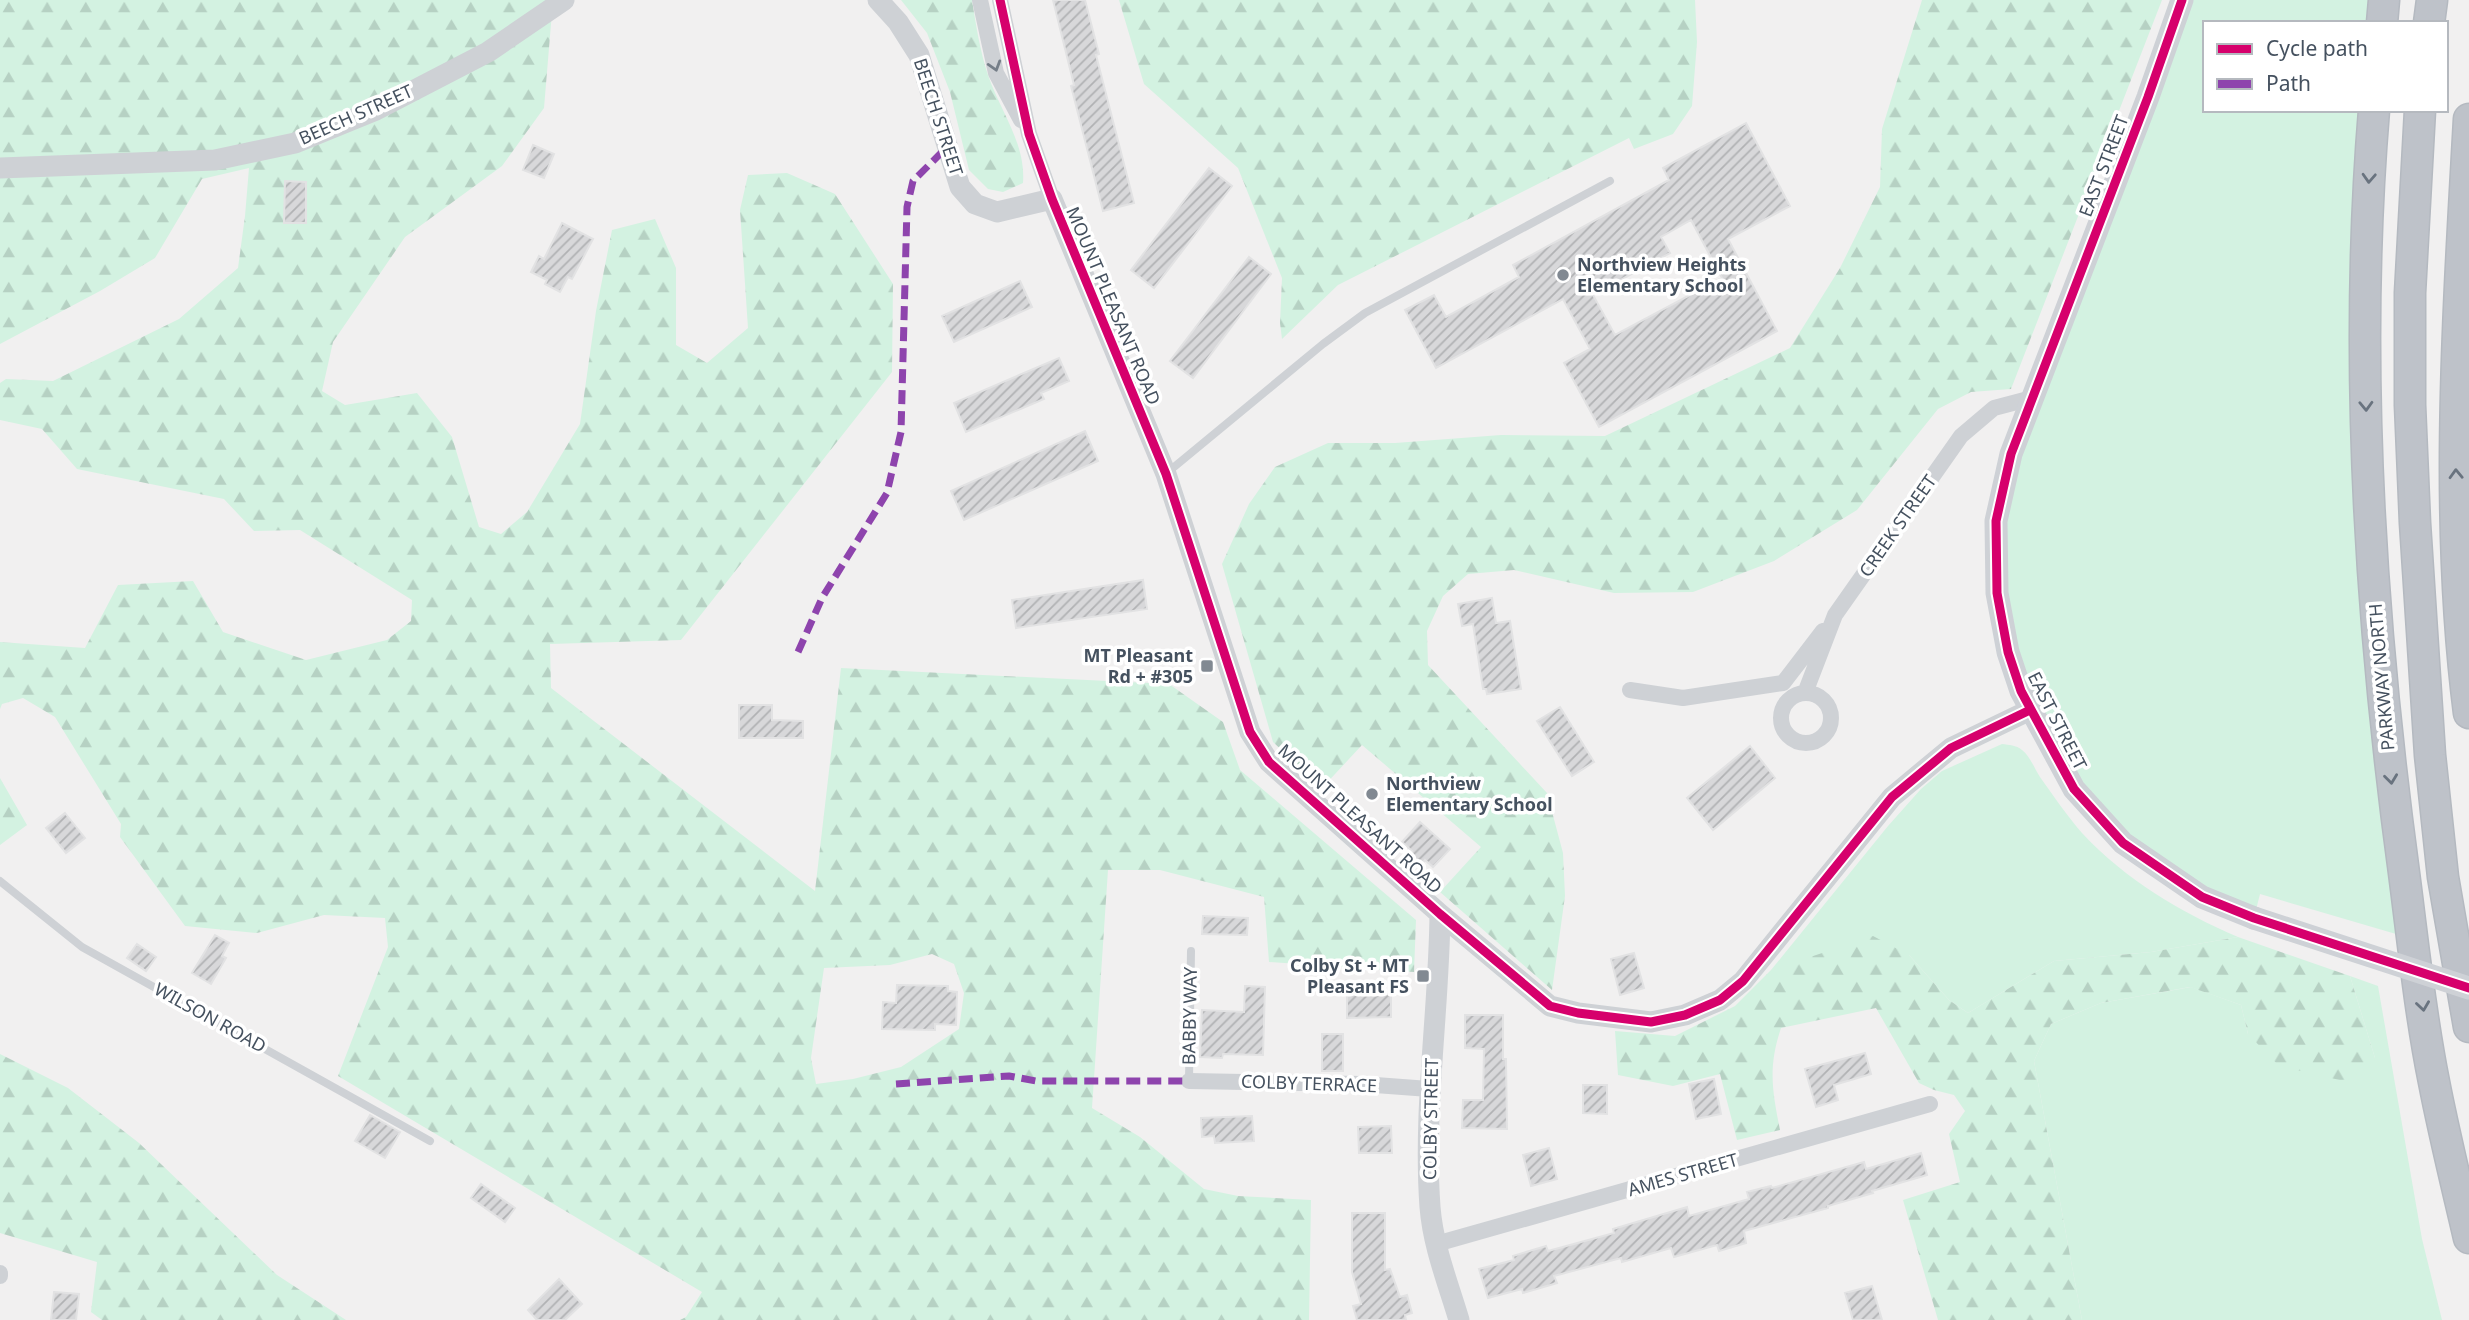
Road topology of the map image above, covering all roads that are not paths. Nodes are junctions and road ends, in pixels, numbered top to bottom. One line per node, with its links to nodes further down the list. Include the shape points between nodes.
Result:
1 (564, 0): 14 (street, BEECH STREET, via 488,52 376,110 295,143 215,160)
2 (878, 0): 16 (street, BEECH STREET, via 919,55 960,187 975,204 997,212)
3 (980, 0): 13 (street, MOUNT PLEASANT ROAD, one-way to 13, via 996,74)
4 (1000, 0): 13 (street, MOUNT PLEASANT ROAD)
5 (2182, 0): 17 (main road, EAST STREET)
6 (2384, 0): 8 (highway)
7 (2432, 0): 9 (highway)
8 (2382, 21)
9 (2429, 21)
10 (2374, 112): 33 (highway, PARKWAY NORTH, one-way to 33, via 2368,182 2365,402 2376,612 2391,779 2432,1068)
11 (2420, 112): 28 (highway, via 2410,293 2414,523 2430,755)
12 (2469, 119): 23 (highway, one-way to 12, via 2460,646 2455,430)
13 (1029, 134): 16 (street, MOUNT PLEASANT ROAD)
14 (0, 168)
15 (1610, 181): 18 (lane, via 1365,313)
16 (1052, 199): 18 (street, MOUNT PLEASANT ROAD)
17 (2032, 398): 19 (street, CREEK STREET, via 1994,408 1961,436); 22 (main road, EAST STREET, via 2011,454 1996,521 2001,617 2008,652)
18 (1166, 474): 25 (street, MOUNT PLEASANT ROAD, via 1250,732 1269,761)
19 (1835, 615): 20 (street, via 1783,683 1683,698); 21 (street, CREEK STREET)
20 (1630, 690)
21 (1805, 693)
22 (2030, 710): 25 (street, MOUNT PLEASANT ROAD, via 1951,747 1892,797 1743,981 1720,1000 1685,1015 1651,1022 1550,1006); 27 (main road, EAST STREET, bridge, via 2074,789 2123,843 2202,897)
23 (2469, 713)
24 (0, 881): 32 (lane, WILSON ROAD, via 82,947)
25 (1440, 914): 30 (street, COLBY STREET)
26 (1191, 951): 29 (lane, BABBY WAY)
27 (2469, 988)
28 (2469, 1027)
29 (1189, 1081): 30 (street, COLBY TERRACE)
30 (1429, 1089): 34 (street, COLBY STREET, via 1430,1208)
31 (1930, 1104): 34 (street, AMES STREET)
32 (430, 1141)
33 (2469, 1238)
34 (1436, 1244): 35 (street, COLBY STREET)
35 (1460, 1320)

